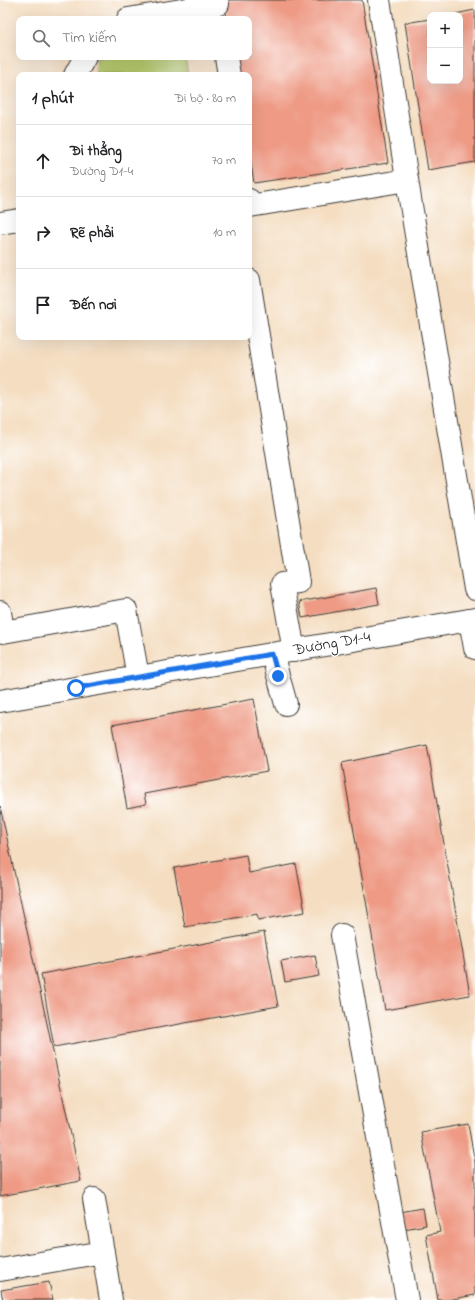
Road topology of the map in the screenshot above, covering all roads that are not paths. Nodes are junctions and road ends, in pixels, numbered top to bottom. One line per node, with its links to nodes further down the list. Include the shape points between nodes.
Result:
1 (379, 0): 8 (street)
2 (219, 8): 3 (street)
3 (153, 16)
4 (84, 60): 6 (street)
5 (226, 60): 7 (street)
6 (78, 72)
7 (228, 72)
8 (407, 180): 9 (street); 13 (street)
9 (252, 206)
10 (16, 220): 11 (street)
11 (0, 223)
12 (252, 298): 17 (street, via 298,582 282,584)
13 (475, 589)
14 (0, 612): 19 (street, via 3,632 126,610)
15 (472, 620): 16 (street); 17 (street, Đường D1-4)
16 (475, 648)
17 (294, 650): 18 (street, Đường D1-4)
18 (272, 654): 19 (street, Đường D1-4); 21 (street)
19 (138, 677): 20 (street, Đường D1-4)
20 (0, 701)
21 (286, 704)
22 (342, 935): 27 (street)
23 (94, 1199): 24 (street)
24 (103, 1252): 25 (street); 26 (street)
25 (0, 1270)
26 (111, 1300)
27 (407, 1300)

